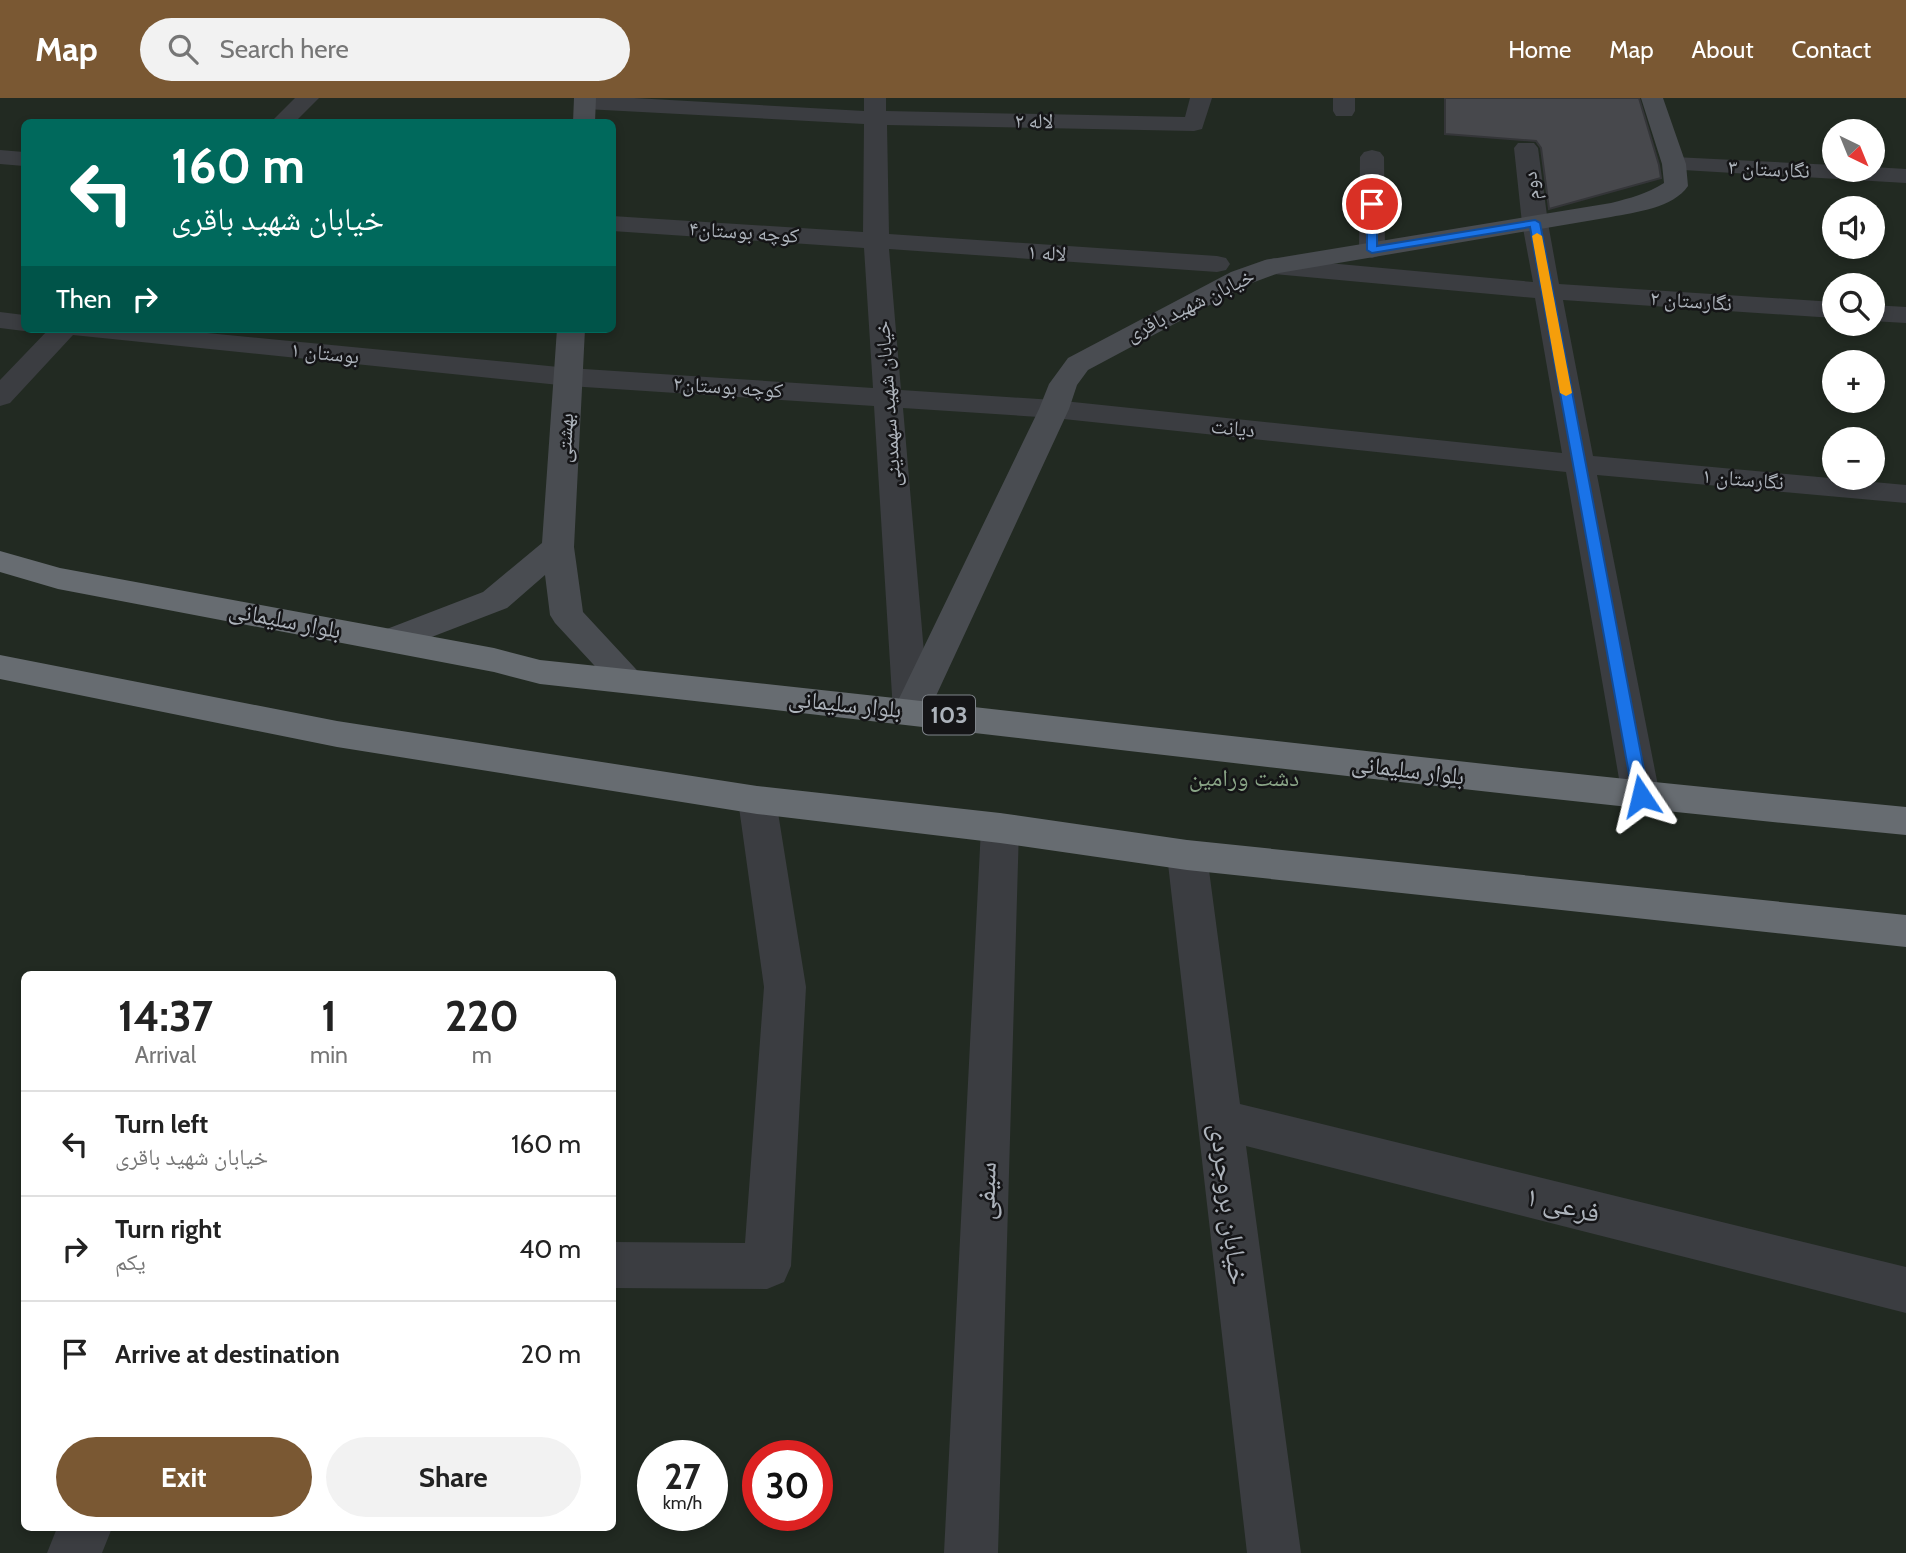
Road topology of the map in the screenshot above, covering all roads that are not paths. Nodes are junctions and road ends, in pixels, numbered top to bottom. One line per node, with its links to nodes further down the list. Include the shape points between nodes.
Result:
1 (308, 98): 6 (street)
2 (1201, 98): 5 (street, لاله ۲, via 1194,124)
3 (1652, 98): 11 (street)
4 (584, 107): 5 (street, لاله ۲)
5 (875, 108): 15 (street, خیابان شهید سهمدینی)
6 (285, 119)
7 (1526, 148): 14 (street, دوم)
8 (0, 157): 10 (street)
9 (1372, 158): 16 (street)
10 (21, 159)
11 (1674, 164): 12 (street, نگارستان ۳); 14 (street, خیابان شهید باقری, via 1676,186 1664,194 1611,210)
12 (1906, 176)
13 (616, 223): 15 (street, کوچه بوستان۴)
14 (1535, 223): 16 (street, خیابان شهید باقری); 19 (street, دوم)
15 (876, 242): 17 (street, لاله ۱); 30 (street, خیابان شهید سهمدینی)
16 (1372, 250): 18 (street, خیابان شهید باقری)
17 (1217, 264)
18 (1274, 266): 19 (street, نگارستان ۲); 31 (street, خیابان شهید باقری, via 1240,278 1078,364 1063,384)
19 (1547, 291): 20 (street, نگارستان ۲); 32 (street, دوم)
20 (1822, 309)
21 (1885, 314): 22 (street)
22 (1906, 315)
23 (0, 320): 24 (street)
24 (21, 323)
25 (60, 333): 29 (street)
26 (123, 333): 28 (street, بوستان ۱)
27 (571, 333): 28 (street, بهشتی)
28 (569, 377): 30 (street, کوچه بوستان۲); 34 (street, بهشتی)
29 (0, 397)
30 (887, 397): 31 (street, دیانت); 39 (street, خیابان شهید سهمدینی)
31 (1054, 409): 32 (street, دیانت); 39 (street, خیابان شهید باقری)
32 (1579, 464): 33 (street, نگارستان ۱); 40 (street, دوم)
33 (1906, 494)
34 (558, 547): 36 (street, via 495,600); 38 (street, بهشتی, via 567,615)
35 (0, 561): 36 (highway, بلوار سلیمانی / 103, via 58,578)
36 (391, 640): 38 (highway, بلوار سلیمانی / 103, via 540,672)
37 (0, 667): 41 (highway, via 337,734)
38 (629, 681): 39 (highway, بلوار سلیمانی / 103)
39 (911, 711): 40 (highway, بلوار سلیمانی / 103)
40 (1641, 796): 42 (highway, بلوار سلیمانی / 103)
41 (757, 800): 43 (highway); 47 (street, via 785,987 767,1265)
42 (1906, 821)
43 (1000, 828): 44 (highway); 51 (street, سیفی)
44 (1187, 855): 45 (highway); 46 (street, خیابان بروجردی)
45 (1906, 931)
46 (1219, 1119): 48 (street, فرعی ۱); 52 (street, خیابان بروجردی)
47 (616, 1265)
48 (1906, 1290)
49 (84, 1531): 50 (street)
50 (74, 1553)
51 (971, 1553)
52 (1273, 1553)

